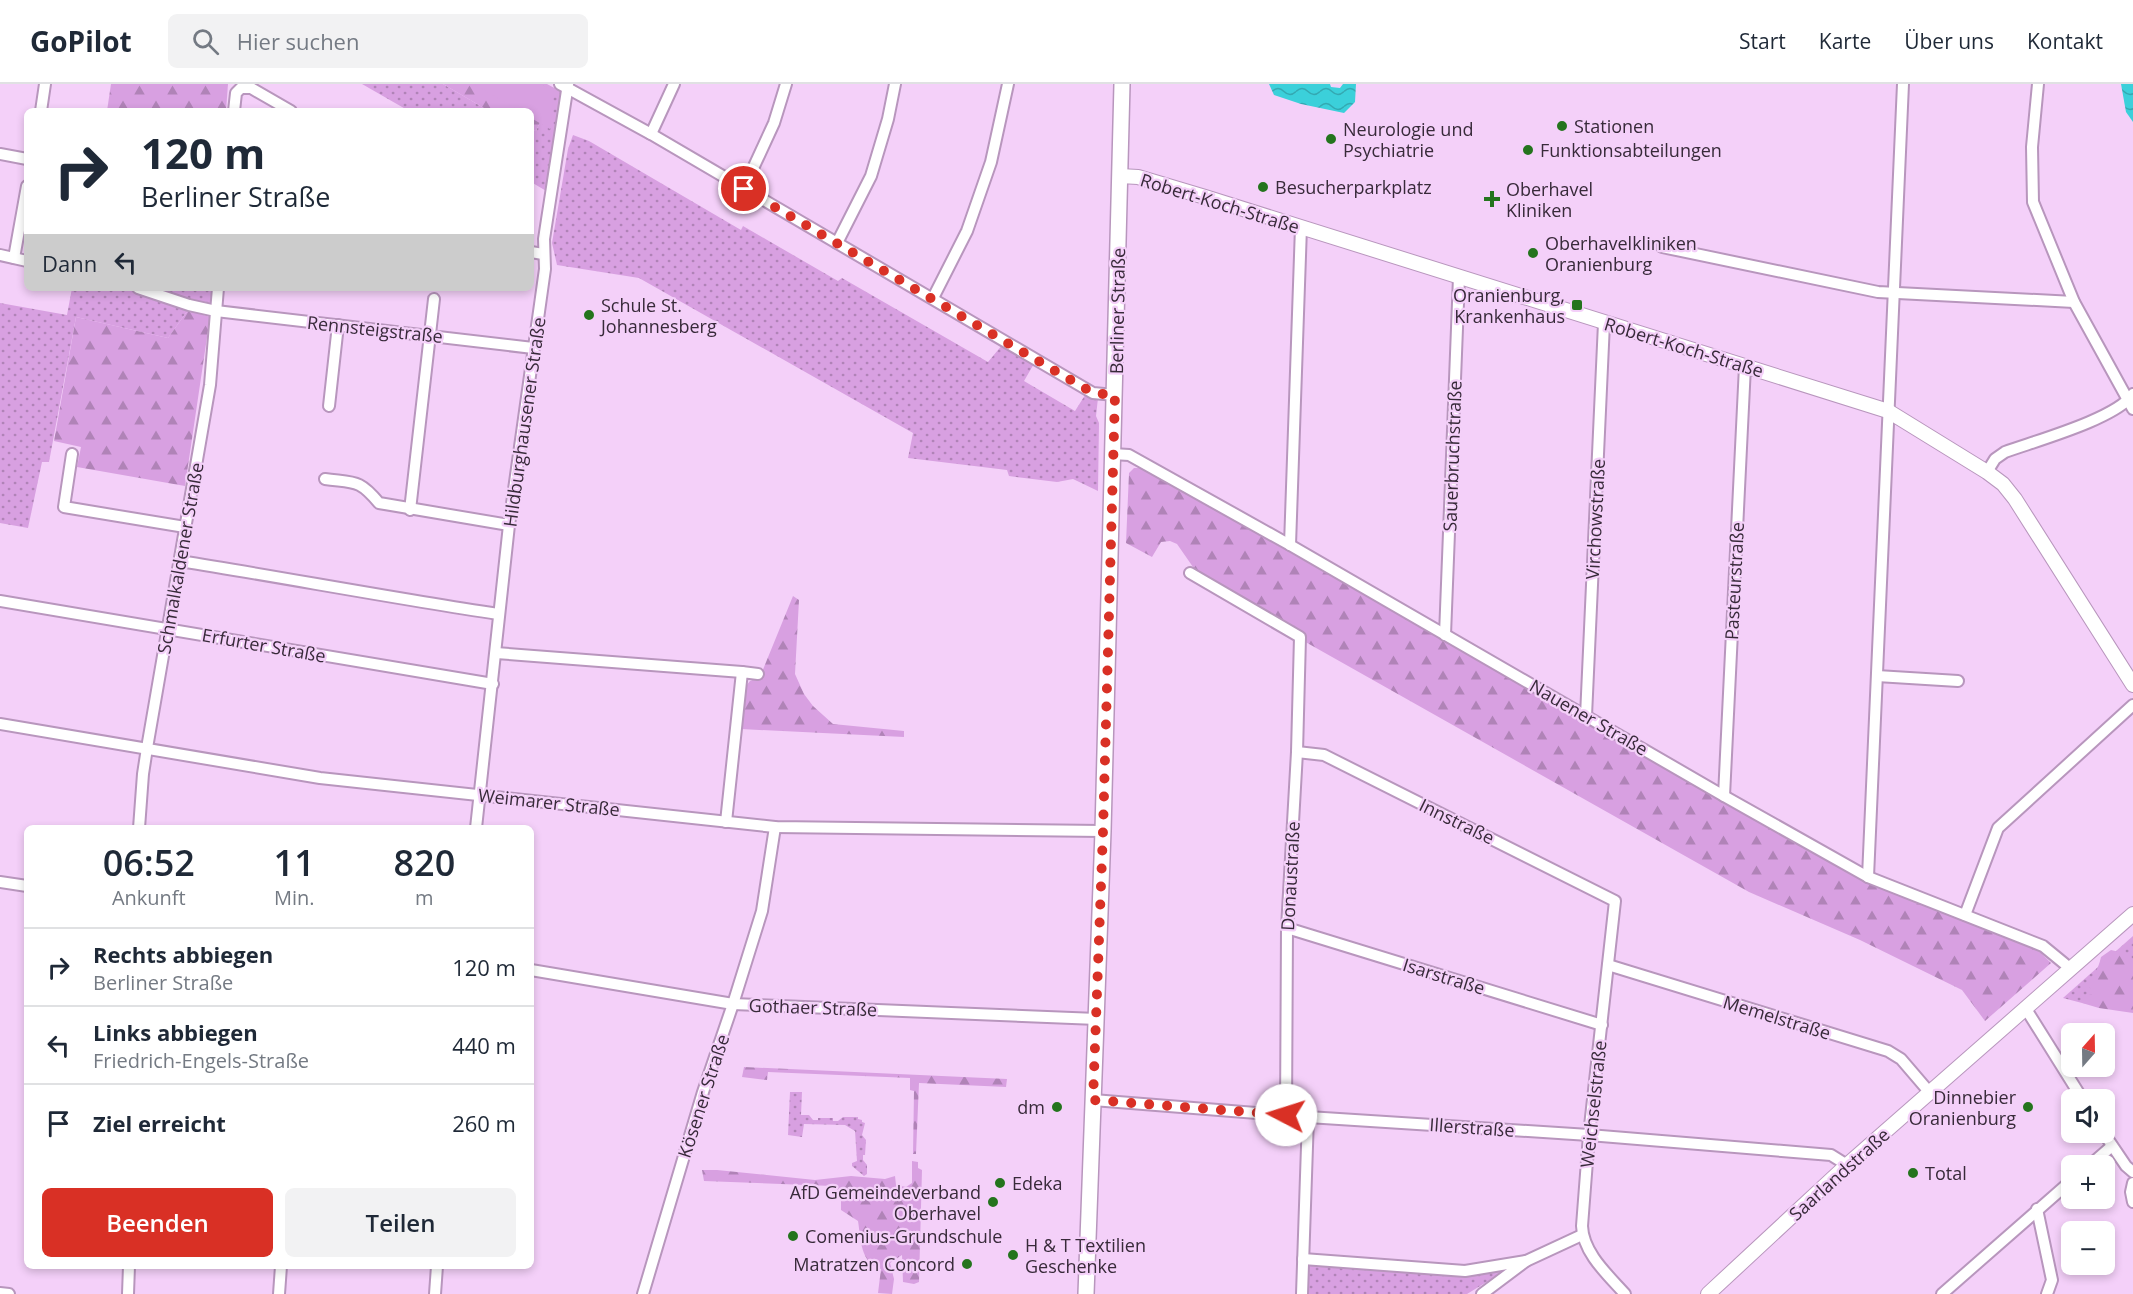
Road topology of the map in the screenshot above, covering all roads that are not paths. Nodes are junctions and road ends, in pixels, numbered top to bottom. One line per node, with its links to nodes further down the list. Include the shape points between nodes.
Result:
1 (45, 84): 10 (street)
2 (674, 84): 13 (street)
3 (786, 84): 17 (street, via 774,123)
4 (895, 84): 20 (street, via 871,176)
5 (1008, 84): 31 (street, via 987,172 967,231)
6 (1122, 84): 16 (main road, Berliner Straße)
7 (1903, 84): 30 (street)
8 (2038, 84): 33 (street, via 2032,147 2033,202)
9 (565, 85): 13 (street); 23 (street, Hildburghausener Straße)
10 (41, 108)
11 (234, 108): 12 (street, via 236,93 241,88 251,88)
12 (286, 108)
13 (651, 134): 17 (street)
14 (0, 154): 15 (street)
15 (24, 158)
16 (1120, 176): 19 (street, Robert-Koch-Straße, via 1138,177); 40 (main road, Berliner Straße)
17 (744, 189): 20 (street)
18 (24, 203): 25 (street)
19 (1301, 227): 27 (street, Robert-Koch-Straße); 51 (street)
20 (837, 243): 31 (street)
21 (1662, 246): 30 (street)
22 (534, 252): 23 (street)
23 (543, 254): 38 (street, Hildburghausener Straße, via 545,269)
24 (0, 255): 25 (street)
25 (14, 258): 26 (street)
26 (24, 260)
27 (1459, 277): 35 (street, Robert-Koch-Straße); 57 (street, Sauerbruchstraße)
28 (147, 291): 34 (street, Rennsteigstraße)
29 (218, 291): 34 (street, Schmalkaldener Straße)
30 (1894, 294): 33 (street); 43 (street)
31 (933, 298): 40 (street, via 1093,393)
32 (434, 299): 37 (street)
33 (2074, 302): 41 (street)
34 (216, 311): 36 (street, Rennsteigstraße); 50 (street, Schmalkaldener Straße, via 210,385)
35 (1604, 323): 39 (street, Robert-Koch-Straße); 66 (street, Virchowstraße)
36 (338, 325): 37 (street, Rennsteigstraße); 42 (street)
37 (430, 336): 38 (street, Rennsteigstraße); 48 (street)
38 (533, 348): 49 (street, Hildburghausener Straße)
39 (1745, 366): 43 (street, Robert-Koch-Straße); 71 (street, Pasteurstraße)
40 (1115, 395): 45 (main road, Berliner Straße)
41 (2131, 401): 46 (street, via 2005,452)
42 (329, 406)
43 (1888, 411): 46 (street, Robert-Koch-Straße); 61 (street)
44 (72, 454): 50 (street, via 64,507)
45 (1113, 454): 51 (street, Nauener Straße, via 1129,455); 76 (main road, Berliner Straße)
46 (1987, 472): 64 (street, Robert-Koch-Straße, via 2015,499)
47 (325, 479): 48 (street, via 358,483 379,503)
48 (410, 510): 49 (street)
49 (509, 525): 55 (street, Hildburghausener Straße)
50 (185, 526): 52 (street, Schmalkaldener Straße)
51 (1290, 545): 57 (street, Nauener Straße)
52 (180, 561): 55 (street); 56 (street, Schmalkaldener Straße)
53 (1190, 573): 69 (street, Donaustraße, via 1300,637)
54 (0, 602): 56 (street, Erfurter Straße)
55 (498, 614): 58 (street, Hildburghausener Straße)
56 (168, 629): 63 (street, Erfurter Straße); 68 (street, Schmalkaldener Straße)
57 (1445, 635): 66 (street, Nauener Straße)
58 (496, 653): 59 (street); 63 (street, Hildburghausener Straße)
59 (742, 672): 60 (street); 72 (street)
60 (758, 674)
61 (1877, 676): 62 (street); 77 (street)
62 (1958, 681)
63 (493, 684): 70 (street, Hildburghausener Straße)
64 (2133, 685)
65 (2133, 705): 82 (street, via 1998,828)
66 (1586, 716): 71 (street, Nauener Straße)
67 (0, 724): 68 (street, Weimarer Straße)
68 (147, 748): 70 (street, Weimarer Straße, via 321,778); 73 (street, Schmalkaldener Straße)
69 (1297, 752): 80 (street, Innstraße, via 1324,755); 83 (street, Donaustraße)
70 (479, 795): 72 (street, Weimarer Straße); 74 (street, Hildburghausener Straße)
71 (1724, 796): 77 (street, Nauener Straße)
72 (726, 822): 75 (street, Weimarer Straße)
73 (139, 825)
74 (476, 825)
75 (776, 827): 76 (street, Weimarer Straße); 87 (street, Kösener Straße, via 762,911)
76 (1103, 831): 89 (main road, Berliner Straße)
77 (1869, 877): 82 (street, Nauener Straße)
78 (0, 882): 79 (street)
79 (24, 886)
80 (1615, 901): 84 (street, Weichselstraße)
81 (2133, 914): 85 (street, Saarlandstraße)
82 (1965, 915): 85 (street, Nauener Straße, via 2043,946)
83 (1287, 928): 90 (street, Isarstraße); 94 (street, Donaustraße)
84 (1608, 965): 90 (street, Weichselstraße); 92 (street, Memelstraße, via 1888,1051 1901,1059)
85 (2071, 969): 88 (street, Saarlandstraße)
86 (534, 971): 87 (street, Gothaer Straße)
87 (733, 1004): 89 (street, Gothaer Straße); 117 (street, Kösener Straße)
88 (2026, 1009): 91 (street); 92 (street, Saarlandstraße)
89 (1097, 1019): 93 (main road, Berliner Straße)
90 (1602, 1025): 96 (street, Weichselstraße)
91 (2076, 1089)
92 (1930, 1094): 100 (street, Saarlandstraße)
93 (1093, 1100): 94 (street, Illerstraße); 118 (main road, Berliner Straße)
94 (1286, 1115): 95 (street, Illerstraße)
95 (1308, 1117): 96 (street, Illerstraße); 107 (street)
96 (1589, 1135): 100 (street, Illerstraße, via 1832,1155); 106 (street, Weichselstraße)
97 (2110, 1143): 98 (street)
98 (2112, 1146): 99 (street); 101 (street)
99 (2102, 1155)
100 (1847, 1165): 122 (street, Saarlandstraße)
101 (2133, 1172)
102 (2133, 1183): 104 (street)
103 (2061, 1189): 105 (street)
104 (2133, 1202)
105 (2037, 1209): 123 (street); 124 (street, via 2052,1280)
106 (1582, 1235): 108 (street); 121 (street, via 1595,1261)
107 (1303, 1259): 108 (street, via 1465,1271); 119 (street)
108 (1526, 1261): 120 (street)
109 (129, 1269): 114 (street)
110 (281, 1269): 115 (street)
111 (437, 1269): 116 (street)
112 (0, 1293): 113 (street)
113 (9, 1294)
114 (128, 1294)
115 (279, 1294)
116 (435, 1294)
117 (642, 1294)
118 (1086, 1294)
119 (1302, 1294)
120 (1482, 1294)
121 (1625, 1294)
122 (1708, 1294)
123 (1942, 1294)
124 (2047, 1294)

